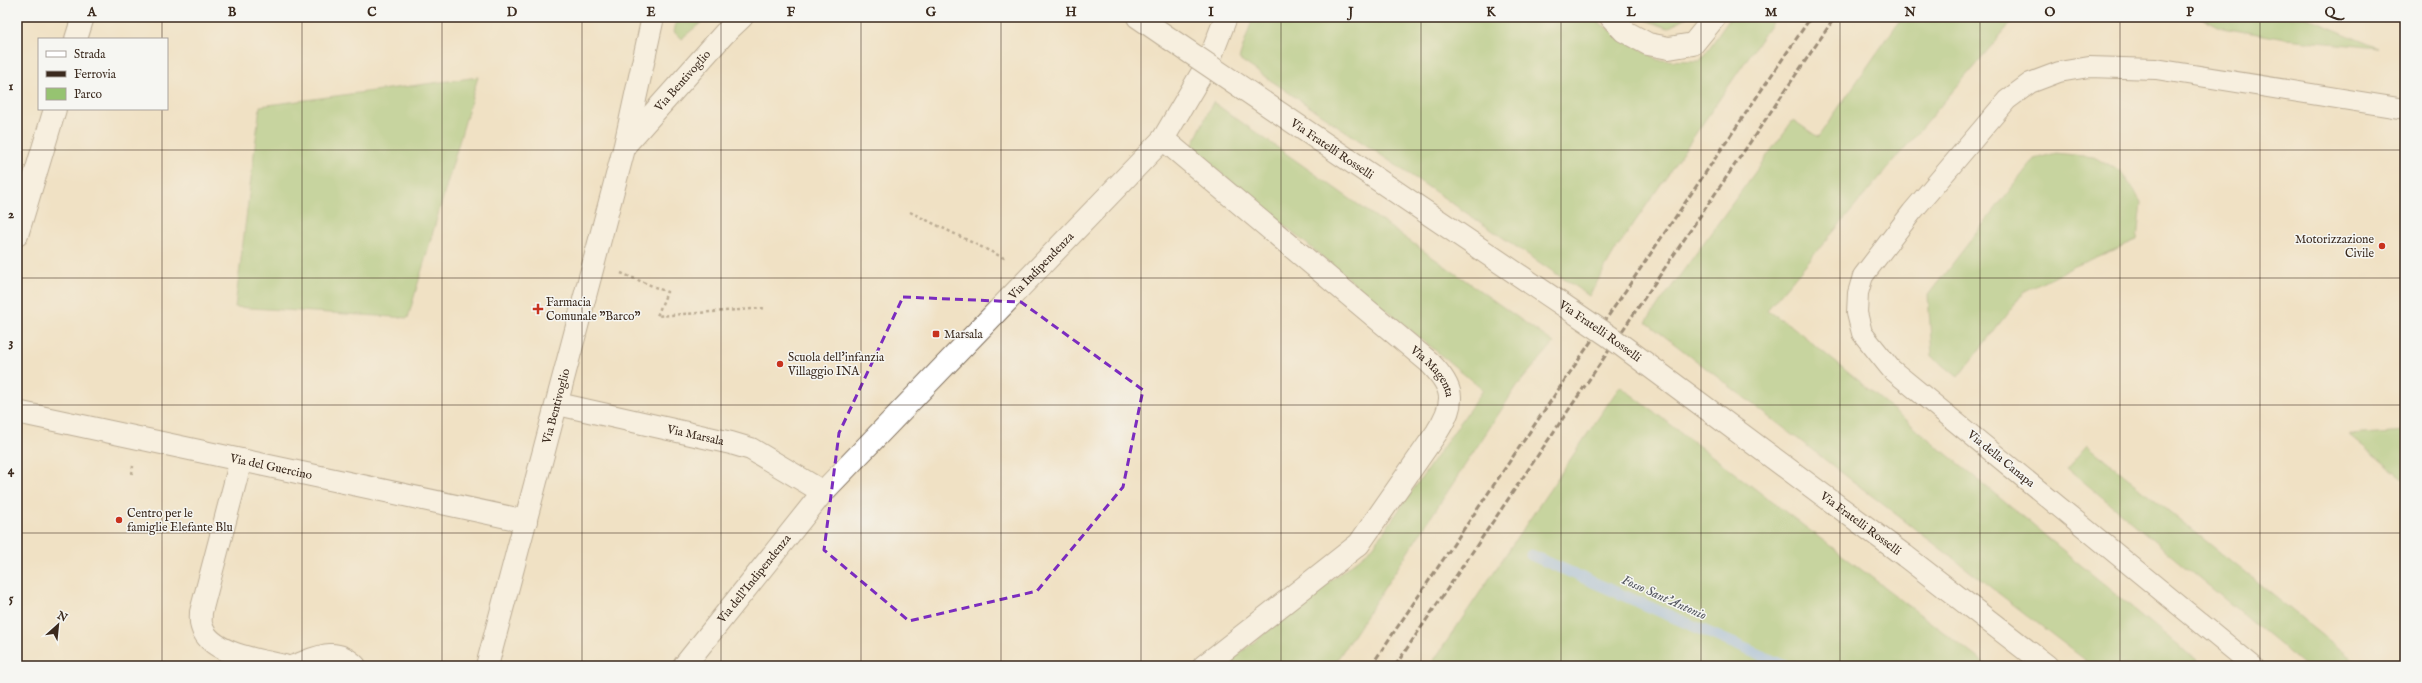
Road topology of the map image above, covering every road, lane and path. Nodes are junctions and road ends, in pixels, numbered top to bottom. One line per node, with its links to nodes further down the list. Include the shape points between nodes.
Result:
1 (83, 17): 8 (street)
2 (653, 17): 12 (street, Via Bentivoglio)
3 (742, 17): 12 (street, Via Bentivoglio)
4 (1138, 17): 29 (street, Via Fratelli Rosselli, bridge, via 1609,336 1905,556)
5 (1226, 17): 11 (street, Via Indipendenza, via 1209,61)
6 (1611, 17): 7 (street, via 1624,30 1648,44 1670,48 1693,44)
7 (1715, 17)
8 (76, 38)
9 (2405, 109): 30 (lane, Via della Canapa, via 2156,69 2089,67 2059,72 2030,83 2007,100 1912,212 1863,276 1858,293 1857,313 1862,333 1891,369)
10 (55, 110): 14 (street)
11 (1163, 139): 16 (street, Via Indipendenza); 28 (street, Via Magenta, via 1429,362 1448,386 1451,402 1449,414 1359,544)
12 (625, 145): 15 (street, Via Bentivoglio)
13 (910, 212): 16 (path)
14 (17, 235)
15 (595, 262): 17 (path, via 667,292 657,316); 18 (street, Via Bentivoglio)
16 (1034, 273): 21 (street, Via Indipendenza)
17 (766, 308)
18 (558, 404): 21 (street, Via Marsala, via 752,449); 22 (street, Via Bentivoglio)
19 (17, 412): 20 (street, Via del Guercino)
20 (241, 460): 22 (street, Via del Guercino); 23 (street, via 202,612 201,627 209,640 228,651)
21 (823, 492): 27 (street, Via dell'Indipendenza)
22 (526, 521): 26 (street, Via Bentivoglio)
23 (284, 666)
24 (294, 666): 25 (street, via 334,654 348,658)
25 (355, 666)
26 (487, 666)
27 (684, 666)
28 (1204, 666)
29 (2047, 666)
30 (2253, 666)

